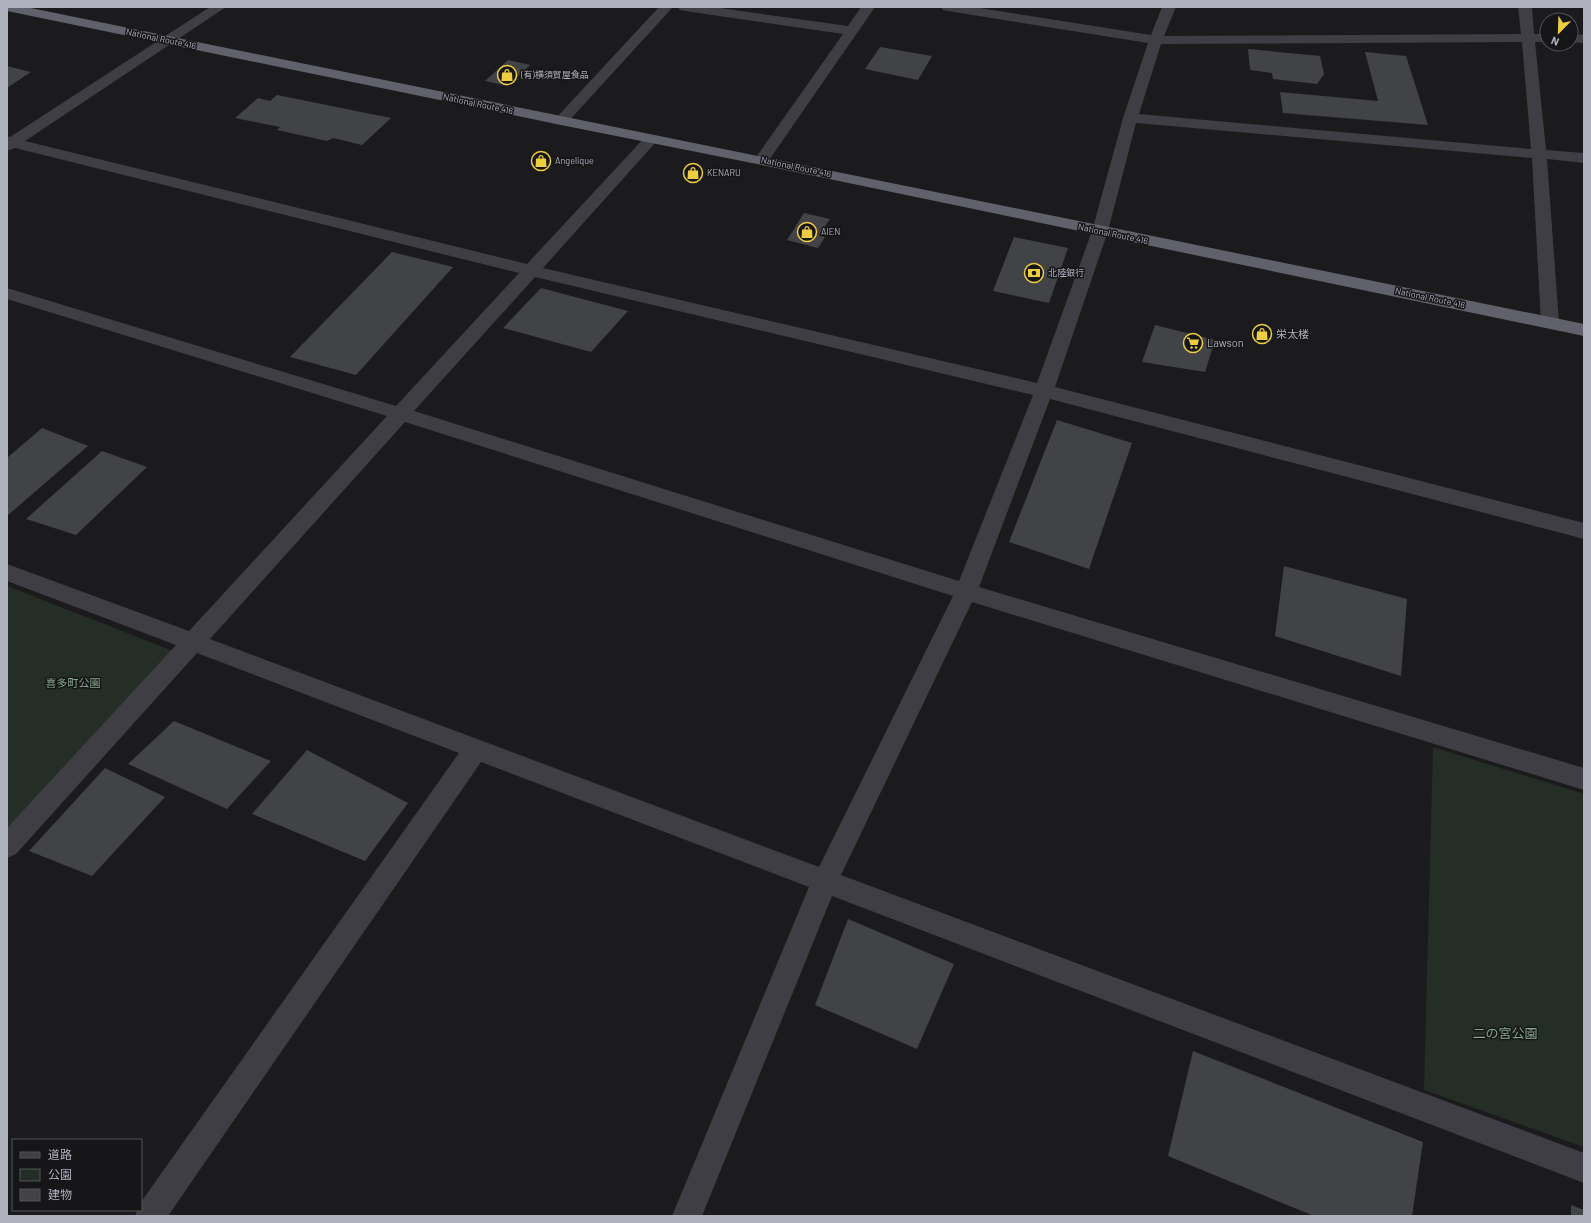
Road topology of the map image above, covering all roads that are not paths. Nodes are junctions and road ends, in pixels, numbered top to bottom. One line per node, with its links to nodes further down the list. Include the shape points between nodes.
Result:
1 (7, 7): 13 (highway, National Route 416)
2 (219, 7): 13 (street)
3 (666, 7): 15 (street)
4 (684, 7): 9 (street)
5 (868, 7): 9 (street)
6 (948, 7): 12 (street)
7 (1169, 7): 12 (street)
8 (1524, 7): 10 (street)
9 (852, 31): 20 (street)
10 (1528, 38): 11 (street); 12 (street); 18 (street)
11 (1539, 38)
12 (1156, 40): 14 (street)
13 (170, 41): 15 (highway, National Route 416); 17 (street)
14 (1130, 118): 18 (street); 21 (street)
15 (561, 121): 16 (highway, National Route 416)
16 (652, 139): 20 (highway, National Route 416); 22 (street)
17 (9, 143): 22 (street)
18 (1539, 154): 19 (street); 24 (street)
19 (1584, 158)
20 (762, 160): 21 (highway, National Route 416)
21 (1100, 231): 24 (highway, National Route 416); 26 (street)
22 (532, 271): 26 (street); 27 (street)
23 (7, 293): 27 (street)
24 (1550, 323): 25 (highway, National Route 416)
25 (1584, 330)
26 (1044, 391): 28 (street); 30 (street)
27 (401, 414): 30 (street); 31 (street)
28 (1584, 530)
29 (7, 572): 31 (street)
30 (966, 592): 33 (street); 35 (street)
31 (193, 642): 32 (street); 34 (street)
32 (476, 749): 35 (street); 37 (street)
33 (1584, 779)
34 (7, 846)
35 (825, 881): 36 (street); 38 (street)
36 (1584, 1168)
37 (150, 1216)
38 (687, 1216)

